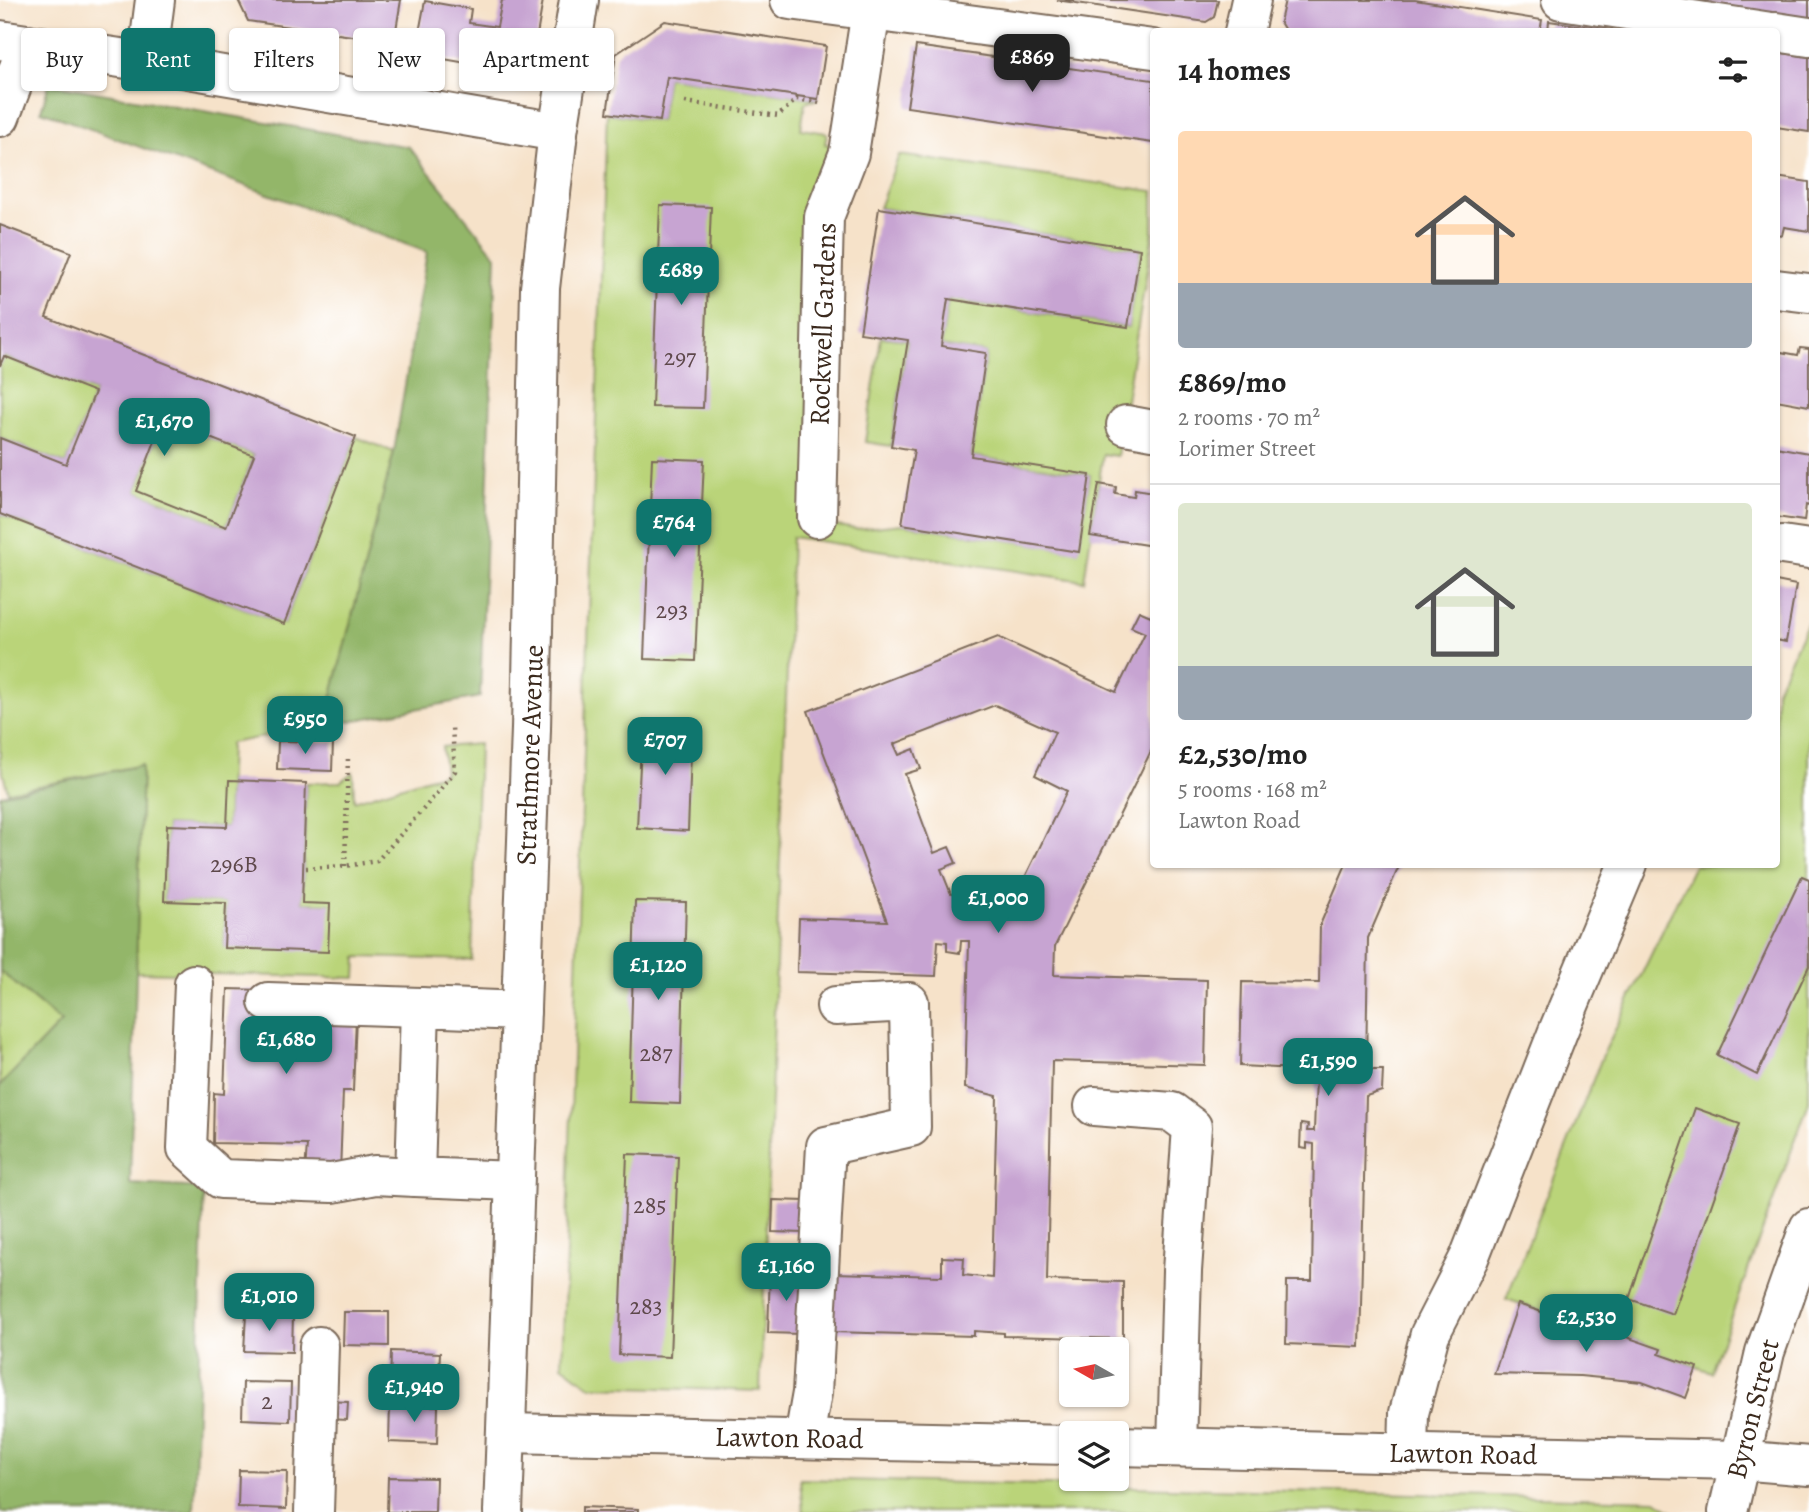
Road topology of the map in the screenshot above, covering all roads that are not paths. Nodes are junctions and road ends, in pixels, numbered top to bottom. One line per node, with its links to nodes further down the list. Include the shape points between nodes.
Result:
1 (155, 0): 7 (street)
2 (579, 0): 17 (street, Strathmore Avenue)
3 (790, 0): 6 (street)
4 (1251, 0): 8 (street)
5 (1568, 0): 9 (street)
6 (871, 11): 13 (street); 20 (street, Rockwell Gardens, via 849,153 824,217)
7 (151, 28)
8 (1245, 28)
9 (1746, 28)
10 (1780, 33): 11 (street)
11 (1809, 37)
12 (14, 42): 14 (street); 16 (street)
13 (1150, 49)
14 (121, 58)
15 (215, 74): 17 (street)
16 (0, 117)
17 (558, 132): 26 (street, Strathmore Avenue, via 540,288)
18 (1780, 289): 19 (street)
19 (1809, 293)
20 (817, 518)
21 (1626, 868): 37 (street, via 1469,1258 1430,1334 1409,1413)
22 (194, 984): 28 (street, via 187,1148 220,1179 332,1183 375,1175)
23 (268, 1002): 25 (street)
24 (836, 1006): 33 (street, via 909,1002 911,1127 826,1146 812,1393)
25 (420, 1007): 26 (street); 28 (street)
26 (521, 1011): 29 (street, Strathmore Avenue)
27 (1094, 1106): 36 (street, via 1172,1112 1192,1127)
28 (415, 1177): 29 (street)
29 (514, 1181): 32 (street, Strathmore Avenue)
30 (1809, 1228): 38 (street, Byron Street, via 1765,1352)
31 (319, 1346): 40 (street)
32 (506, 1433): 33 (street, Lawton Road); 41 (street, Strathmore Avenue)
33 (804, 1438): 34 (street, Lawton Road)
34 (1059, 1445)
35 (1129, 1446): 36 (street, Lawton Road)
36 (1177, 1447): 37 (street, Lawton Road)
37 (1408, 1453): 38 (street, Lawton Road)
38 (1739, 1460): 39 (street, Lawton Road); 42 (street, Byron Street)
39 (1809, 1466)
40 (314, 1512)
41 (503, 1512)
42 (1728, 1512)

